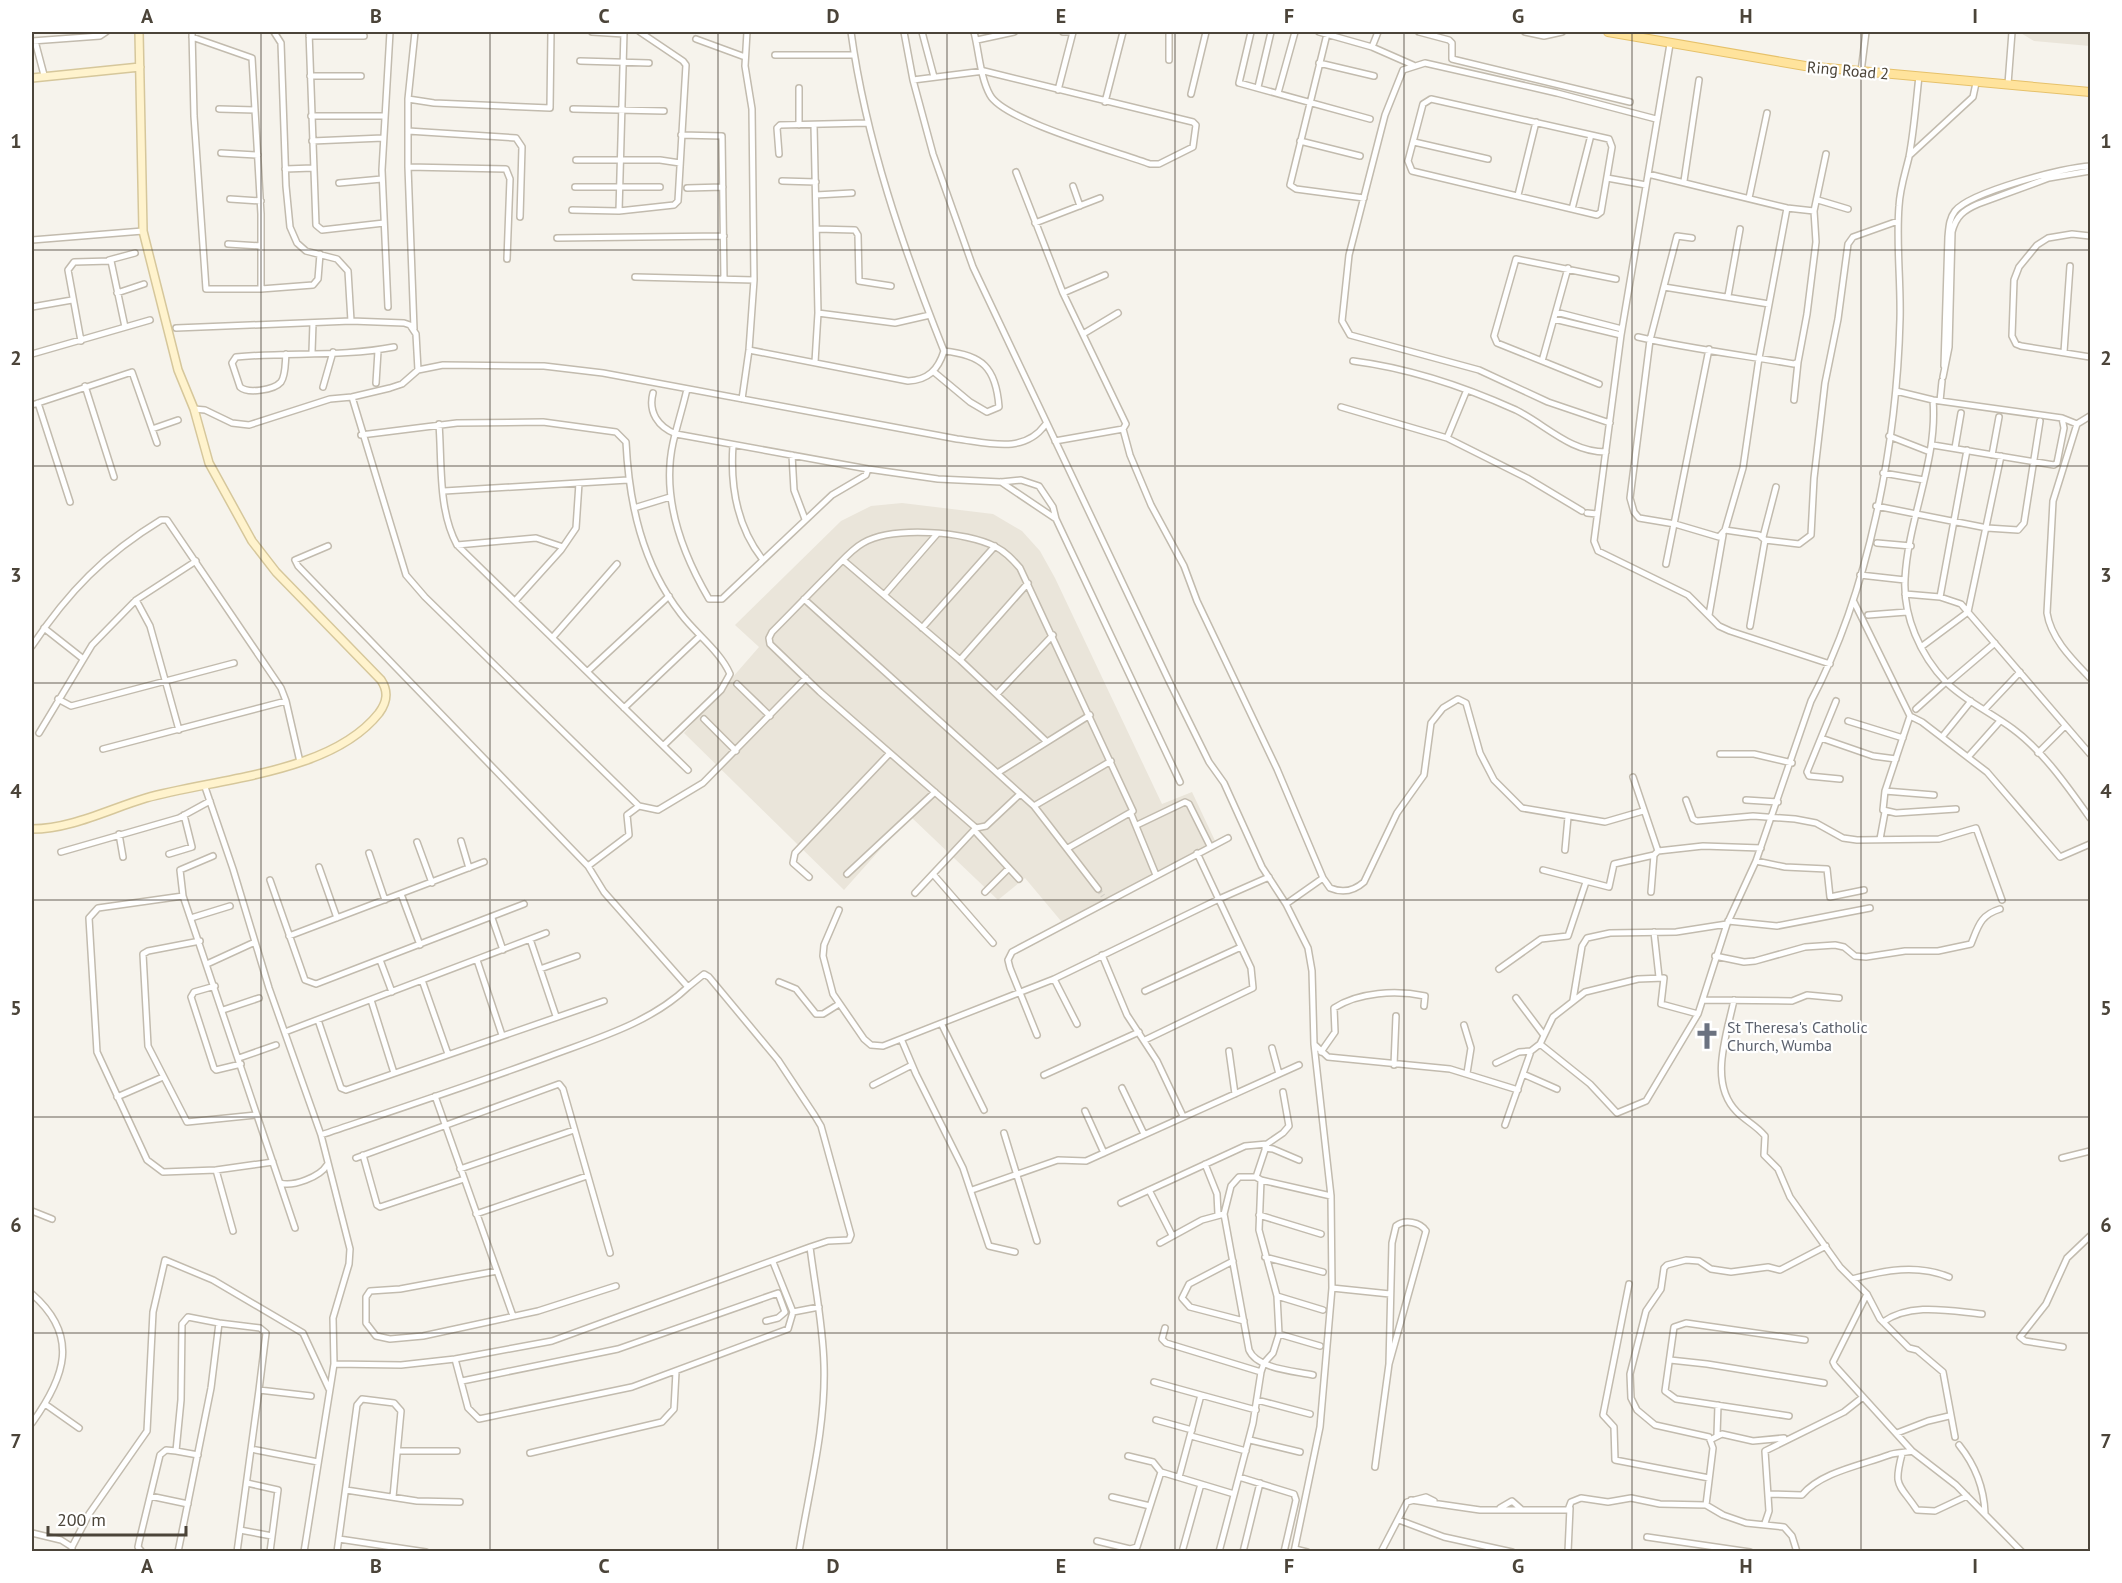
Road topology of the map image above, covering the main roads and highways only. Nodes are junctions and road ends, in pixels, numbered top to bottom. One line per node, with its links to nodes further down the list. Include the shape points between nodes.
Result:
1 (1608, 32): 2 (main road, Ring Road 2, via 1805,66)
2 (2091, 92)

